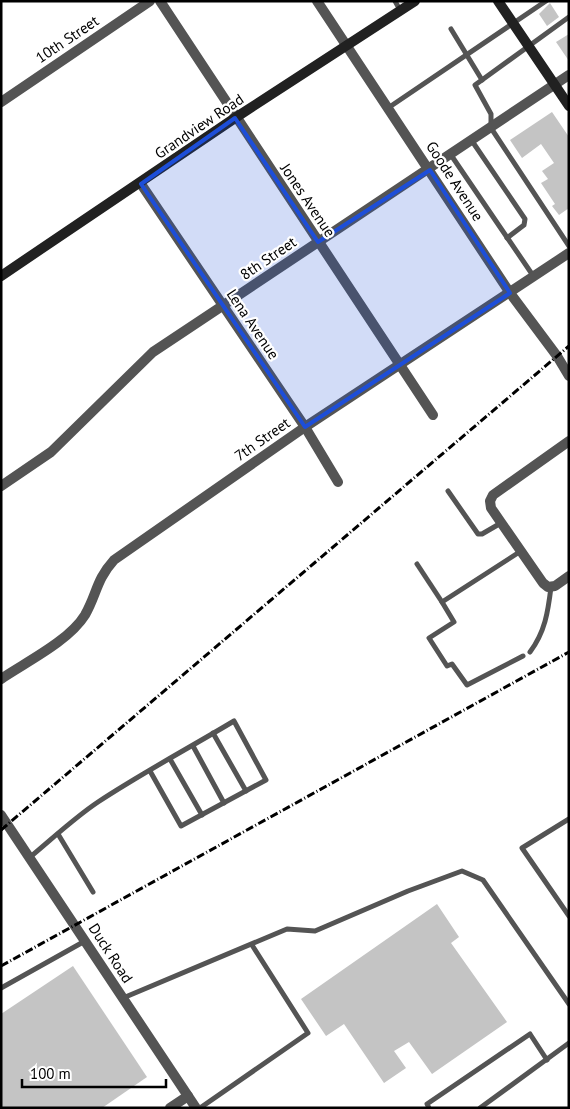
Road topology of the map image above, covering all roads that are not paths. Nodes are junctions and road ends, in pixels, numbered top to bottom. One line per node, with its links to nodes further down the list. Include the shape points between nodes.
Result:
1 (150, 1): 17 (street, 10th Street)
2 (160, 1): 20 (street, Jones Avenue)
3 (317, 1): 11 (street, Goode Avenue)
4 (415, 1): 7 (street, Grandview Road)
5 (546, 1): 9 (lane)
6 (502, 2): 9 (street)
7 (398, 6): 11 (street, Grandview Road)
8 (569, 17): 12 (lane)
9 (514, 24): 12 (street); 13 (lane)
10 (451, 29): 13 (lane)
11 (348, 46): 19 (street, Goode Avenue); 20 (street, Grandview Road)
12 (528, 46): 15 (lane); 16 (street)
13 (466, 56): 15 (lane); 19 (lane)
14 (569, 75): 16 (street, 8th Street)
15 (482, 80): 21 (lane, via 475,86 491,114)
16 (555, 85): 18 (street); 21 (street, 8th Street)
17 (1, 102)
18 (569, 106)
19 (388, 108): 24 (street, Goode Avenue)
20 (235, 118): 25 (street, Grandview Road); 27 (street, Jones Avenue)
21 (491, 128): 22 (street, 8th Street); 28 (lane)
22 (472, 141): 23 (street, 8th Street); 26 (lane, via 525,219 524,225)
23 (451, 156): 24 (street, 8th Street); 26 (lane)
24 (430, 170): 27 (street, 8th Street); 32 (street, Goode Avenue)
25 (141, 184): 30 (street, Grandview Road); 33 (street, Lena Avenue)
26 (507, 238): 31 (lane)
27 (318, 242): 33 (street, 8th Street); 34 (street, Jones Avenue)
28 (569, 246)
29 (569, 254): 31 (street, 7th Street)
30 (1, 276)
31 (534, 277): 32 (street, 7th Street)
32 (510, 293): 34 (street, 7th Street); 35 (street, Goode Avenue)
33 (223, 306): 37 (street, Lena Avenue); 40 (street, 8th Street, via 154,352 51,452)
34 (399, 364): 36 (street, Jones Avenue); 37 (street, 7th Street)
35 (569, 376)
36 (433, 415)
37 (305, 428): 39 (street, Lena Avenue); 50 (street, 7th Street, via 114,560 102,574 85,614 72,630)
38 (569, 441): 42 (street, via 493,495 491,508)
39 (338, 482)
40 (1, 486)
41 (448, 492): 42 (lane, via 478,534)
42 (501, 523): 43 (street)
43 (521, 551): 46 (street); 47 (lane)
44 (417, 564): 47 (lane)
45 (569, 576): 46 (street)
46 (549, 586): 48 (lane, via 547,617 541,638)
47 (442, 602): 49 (lane, via 454,622 429,638 448,666 452,664 467,685)
48 (530, 652)
49 (522, 656)
50 (1, 679)
51 (214, 733): 52 (lane); 55 (lane); 55 (lane, via 234,721 266,780)
52 (193, 746): 53 (lane); 56 (lane)
53 (170, 759): 54 (lane); 58 (lane)
54 (150, 771): 58 (lane, via 181,826); 60 (lane, via 97,802)
55 (246, 791): 56 (lane)
56 (224, 803): 58 (lane)
57 (1, 815): 61 (street, Duck Road)
58 (202, 815)
59 (569, 819): 63 (lane, via 522,848)
60 (58, 834): 61 (lane); 62 (lane)
61 (30, 858): 64 (street, Duck Road)
62 (93, 892)
63 (569, 916)
64 (85, 941): 66 (lane); 67 (street, Duck Road)
65 (252, 945): 67 (lane); 68 (lane, via 287,929 315,930 462,871 483,880); 73 (lane, via 308,1033)
66 (1, 988)
67 (123, 998): 71 (street, Duck Road)
68 (569, 1004)
69 (569, 1043): 70 (lane)
70 (547, 1060): 74 (lane, via 530,1034 427,1104); 75 (lane)
71 (188, 1096): 72 (street); 73 (street, Duck Road)
72 (170, 1108)
73 (198, 1108)
74 (429, 1108)
75 (480, 1108)

